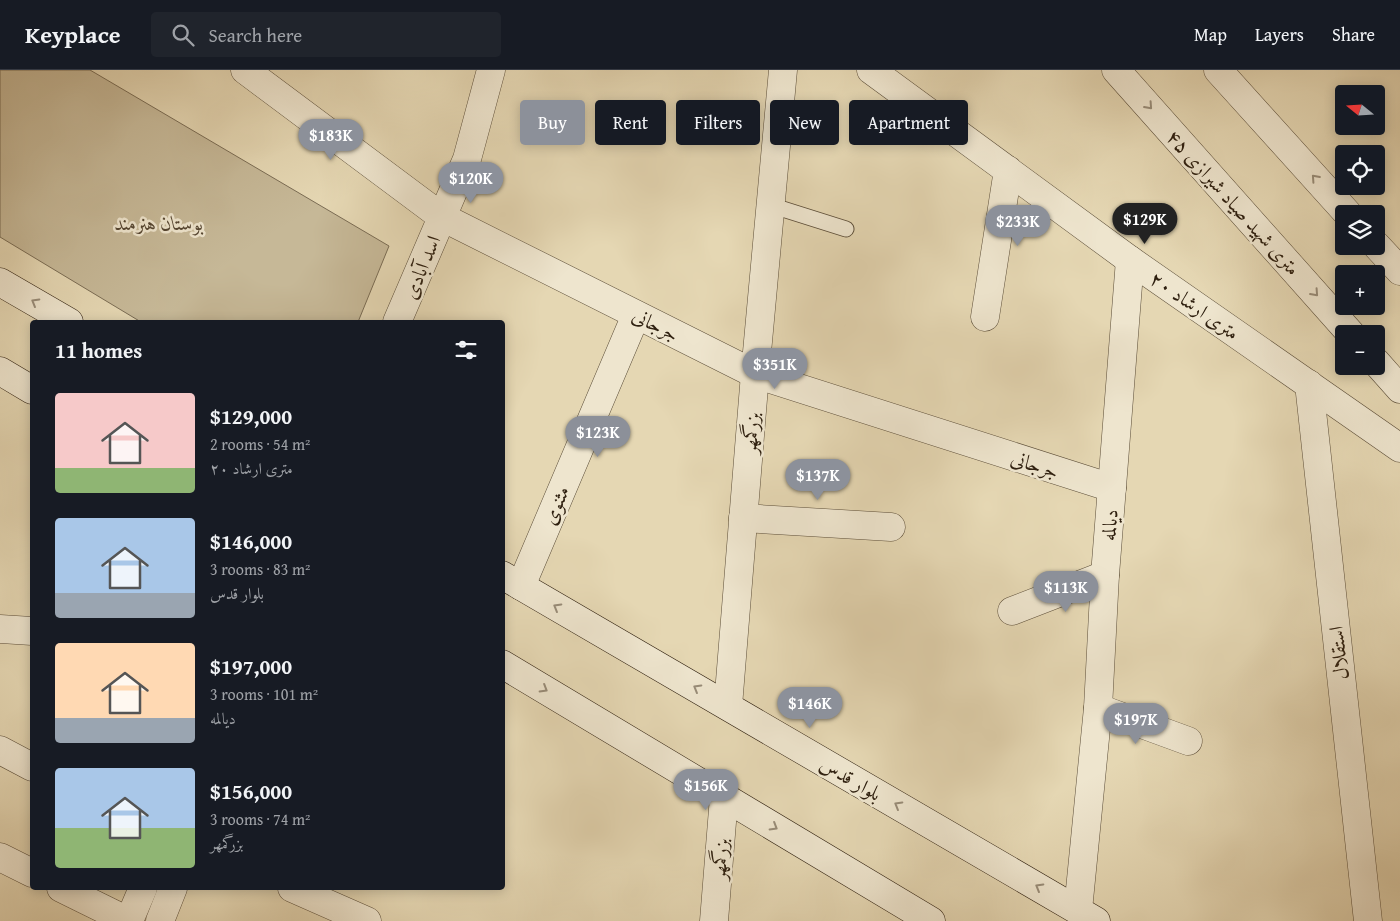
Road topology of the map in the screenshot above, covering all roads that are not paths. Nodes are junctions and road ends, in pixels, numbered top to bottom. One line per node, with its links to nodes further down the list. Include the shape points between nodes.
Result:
1 (245, 70): 10 (street, جرجانی)
2 (491, 70): 10 (street, اسد آبادی, via 467,159)
3 (783, 70): 8 (street, بزرگمهر)
4 (871, 70): 7 (street, ۲۰ متری ارشاد)
5 (1116, 70): 18 (street, ۴۵ متری شهید صیاد شیرازی, one-way to 18)
6 (1218, 70): 9 (street, one-way to 6)
7 (1008, 170): 12 (street, ۲۰ متری ارشاد); 15 (street)
8 (770, 205): 11 (lane); 21 (street, بزرگمهر)
9 (1340, 205)
10 (442, 217): 14 (street, جرجانی); 17 (street, اسد آبادی)
11 (846, 229)
12 (1130, 260): 22 (street, ۲۰ متری ارشاد); 26 (street, دیالمه)
13 (0, 282): 16 (street, one-way to 13)
14 (636, 314): 21 (street, جرجانی); 30 (street, مثنوی)
15 (985, 317)
16 (66, 320)
17 (398, 320)
18 (1343, 325)
19 (0, 371): 23 (street)
20 (1385, 372): 24 (street)
21 (754, 374): 26 (street, جرجانی); 27 (street, بزرگمهر)
22 (1309, 384): 25 (street, ۲۰ متری ارشاد); 53 (street, استقلال)
23 (30, 389)
24 (1400, 389)
25 (1400, 448)
26 (1112, 488): 29 (street, دیالمه)
27 (743, 518): 28 (street); 35 (street, بزرگمهر)
28 (891, 527)
29 (1105, 575): 31 (street); 36 (street, دیالمه)
30 (512, 580): 35 (street, بلوار قدس, one-way to 30)
31 (1012, 611)
32 (0, 629): 33 (street)
33 (30, 631)
34 (505, 666): 40 (street, one-way to 40)
35 (728, 706): 47 (street, بلوار قدس, one-way to 35)
36 (1098, 708): 37 (street); 47 (street, دیالمه)
37 (1188, 742)
38 (0, 750): 39 (street)
39 (30, 766)
40 (724, 797): 51 (street, بزرگمهر); 52 (street, one-way to 52)
41 (0, 857): 42 (street)
42 (30, 872)
43 (65, 890): 48 (street)
44 (142, 890): 48 (street)
45 (172, 890): 49 (street)
46 (297, 890): 50 (street)
47 (1087, 916)
48 (129, 921)
49 (160, 921)
50 (367, 921)
51 (714, 921)
52 (931, 921)
53 (1368, 921)

